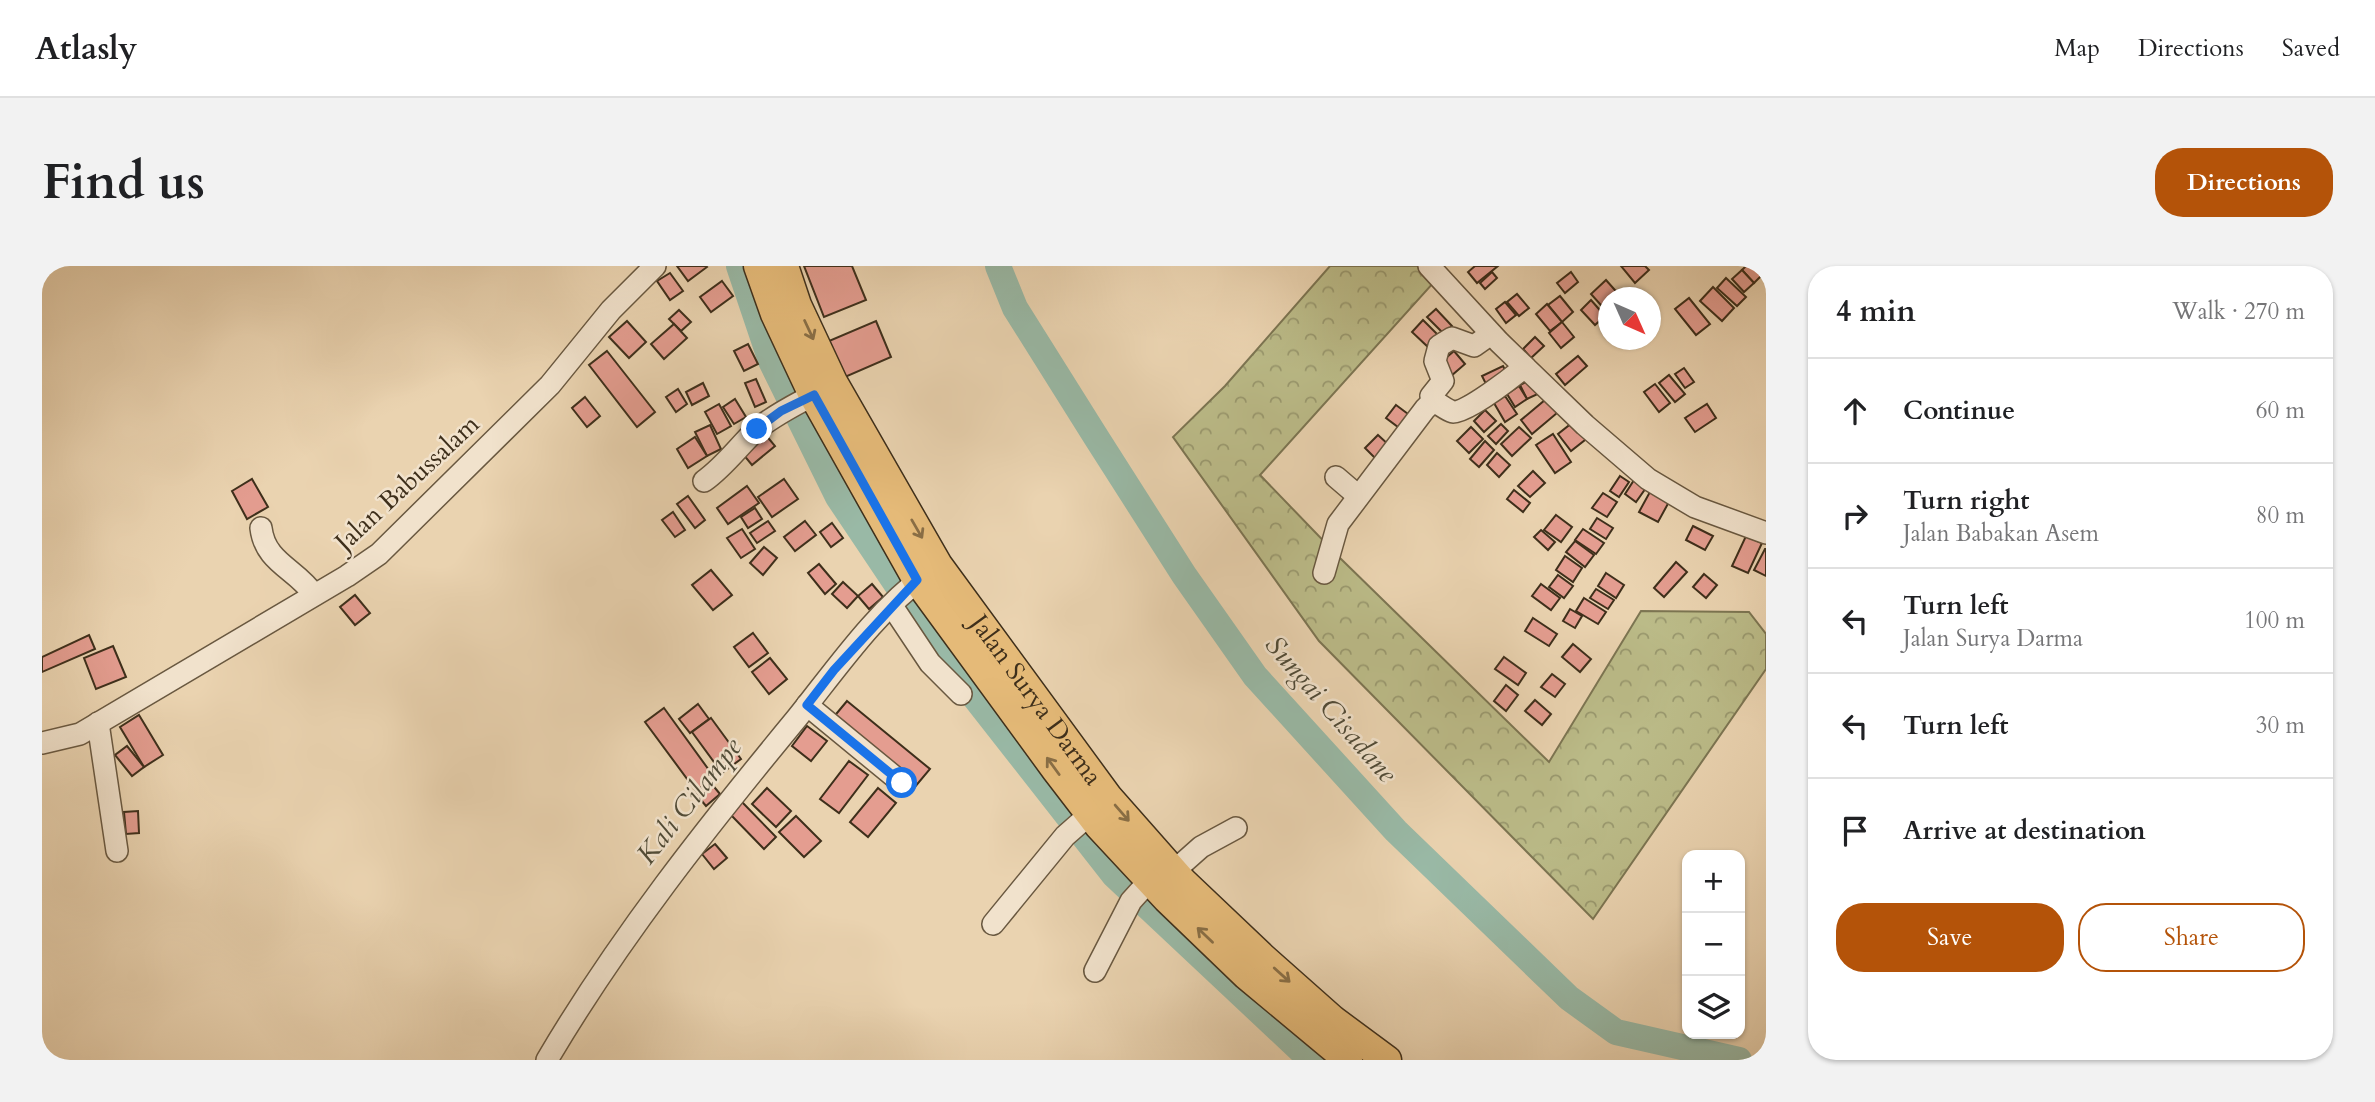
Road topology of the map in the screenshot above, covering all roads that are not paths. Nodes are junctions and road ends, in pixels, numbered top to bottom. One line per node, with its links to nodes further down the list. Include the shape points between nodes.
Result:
1 (655, 266): 16 (street, Jalan Babussalam, via 611,310 550,385 379,554)
2 (758, 266): 7 (main road, Jalan Surya Darma)
3 (784, 266): 15 (main road, Jalan Surya Darma, one-way to 15, via 797,305)
4 (1429, 266): 5 (street)
5 (1491, 334): 6 (street); 8 (street, via 1474,346 1452,338 1439,346 1435,361 1443,381 1431,396)
6 (1525, 367): 8 (street, via 1461,411 1453,412); 13 (street, via 1648,479 1695,507)
7 (811, 397): 10 (street, via 757,429 730,461); 15 (main road, Jalan Surya Darma)
8 (1433, 401): 11 (street)
9 (1336, 477): 11 (street)
10 (704, 481)
11 (1357, 495): 14 (street, via 1338,524)
12 (261, 528): 16 (street, via 270,554)
13 (1766, 533)
14 (1324, 573)
15 (922, 577): 17 (street); 18 (main road, Jalan Surya Darma); 26 (main road, Jalan Surya Darma, one-way to 26, via 1108,797)
16 (314, 595): 20 (street, Jalan Babussalam)
17 (892, 605): 18 (street, via 930,663); 19 (street)
18 (961, 675): 23 (main road, Jalan Surya Darma, one-way to 18)
19 (807, 705): 22 (street); 29 (street, via 589,988)
20 (98, 723): 21 (street, Jalan Babussalam, via 80,734); 25 (street)
21 (42, 743)
22 (902, 783)
23 (1088, 816): 26 (main road, Jalan Surya Darma); 27 (street, via 1065,836)
24 (1236, 828): 26 (street)
25 (117, 851)
26 (1150, 884): 28 (street); 30 (main road, Jalan Surya Darma, one-way to 26, via 1246,975); 31 (main road, Jalan Surya Darma, one-way to 31)
27 (993, 924)
28 (1095, 971)
29 (547, 1060)
30 (1348, 1060)
31 (1387, 1060)

